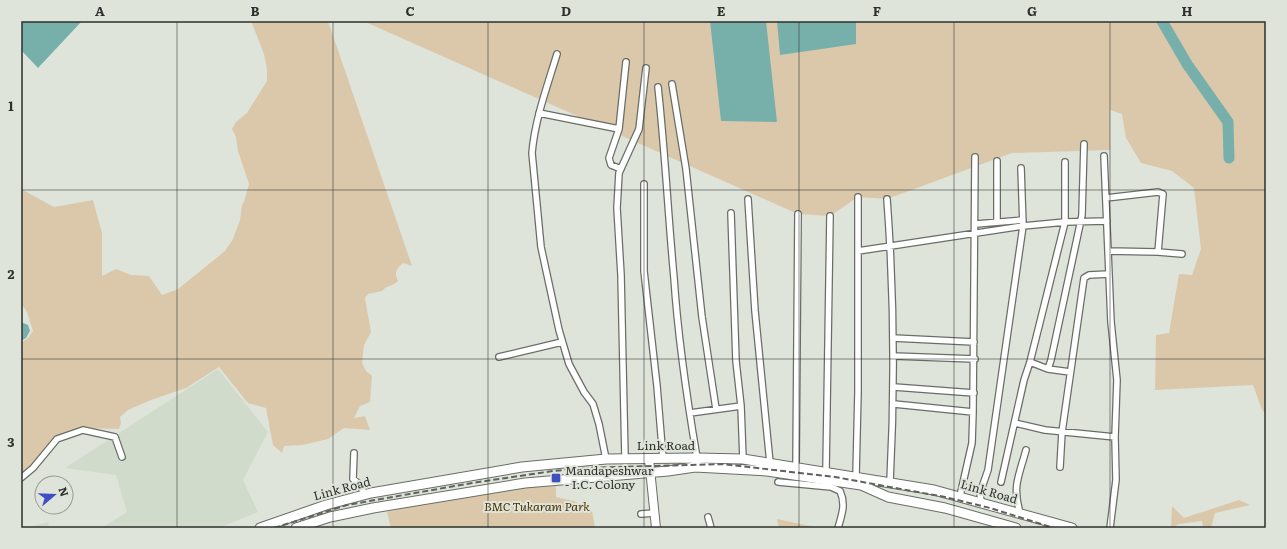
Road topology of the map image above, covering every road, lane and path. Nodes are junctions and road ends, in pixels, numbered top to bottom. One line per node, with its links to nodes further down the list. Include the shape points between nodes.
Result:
1 (557, 54): 6 (street)
2 (626, 62): 7 (street)
3 (646, 68): 14 (street, via 639,129)
4 (672, 84): 49 (street, via 686,169 702,317)
5 (658, 87): 51 (street, via 674,279)
6 (539, 113): 7 (street); 37 (street, via 532,153 540,239)
7 (619, 129): 14 (street, via 609,158 611,165)
8 (1084, 144): 26 (street)
9 (1104, 156): 17 (street)
10 (976, 157): 28 (street)
11 (997, 160): 23 (street)
12 (1065, 162): 25 (street)
13 (1021, 168): 27 (street)
14 (620, 169): 58 (street, via 617,208)
15 (644, 184): 62 (street, via 644,271)
16 (858, 197): 31 (street)
17 (1106, 198): 24 (street); 33 (street, via 1158,192 1163,194)
18 (748, 199): 64 (street, via 755,311)
19 (887, 199): 30 (street)
20 (731, 212): 48 (street, via 736,361)
21 (798, 214): 65 (street)
22 (830, 216): 68 (street)
23 (997, 221): 27 (street); 28 (street)
24 (1107, 221): 26 (street); 32 (street)
25 (1065, 222): 26 (street); 27 (street); 42 (street)
26 (1080, 222): 43 (street)
27 (1023, 223): 29 (street); 76 (street, via 988,470 980,493)
28 (976, 224): 29 (street)
29 (976, 234): 30 (street); 38 (street)
30 (891, 247): 31 (street); 36 (street)
31 (858, 251): 69 (street)
32 (1108, 251): 33 (street); 35 (street)
33 (1158, 252): 34 (street)
34 (1182, 254)
35 (1109, 274): 44 (street, via 1089,275 1084,278); 54 (street, via 1117,380)
36 (894, 338): 38 (street); 39 (street)
37 (562, 342): 40 (street); 60 (street, via 569,364 593,404)
38 (974, 342): 41 (street)
39 (893, 356): 41 (street); 45 (street)
40 (500, 357)
41 (975, 359): 46 (street)
42 (1030, 362): 43 (street); 52 (street)
43 (1048, 369): 44 (street)
44 (1070, 372): 53 (street)
45 (894, 387): 46 (street); 47 (street)
46 (974, 393): 50 (street)
47 (894, 404): 50 (street); 72 (street)
48 (741, 406): 49 (street); 63 (street)
49 (716, 409): 51 (street)
50 (973, 412): 75 (street, via 972,443)
51 (690, 413): 59 (street)
52 (1015, 423): 53 (street); 73 (street)
53 (1062, 432): 54 (street); 66 (street)
54 (1115, 438): 88 (street, via 1116,480)
55 (1026, 450): 79 (street, via 1015,486)
56 (354, 453): 74 (street, via 353,479)
57 (122, 457): 70 (street, via 115,437 83,430 57,439 33,468)
58 (625, 458): 60 (main road, Link Road); 61 (main road, Link Road)
59 (698, 458): 62 (main road, Link Road); 63 (main road, Link Road)
60 (606, 459): 74 (main road, Link Road, via 522,467)
61 (649, 459): 62 (main road, Link Road); 67 (street)
62 (663, 459)
63 (743, 459): 64 (main road, Link Road)
64 (770, 463): 65 (main road, Link Road)
65 (796, 467): 68 (main road, Link Road)
66 (1060, 468)
67 (650, 472): 77 (street); 82 (main road, Link Road, via 517,484 372,508); 86 (main road, Link Road, via 695,467 780,472 861,485 888,497 945,508)
68 (826, 472): 69 (main road, Link Road)
69 (856, 476): 72 (main road, Link Road)
70 (21, 478)
71 (778, 482): 85 (street, via 831,487 840,491 844,499 844,508)
72 (890, 482): 75 (main road, Link Road)
73 (1001, 482)
74 (366, 495): 81 (main road, Link Road, via 326,505)
75 (960, 496): 76 (main road, Link Road)
76 (981, 502): 79 (main road, Link Road)
77 (654, 512): 78 (street); 83 (street)
78 (641, 513)
79 (1020, 513): 87 (main road, Link Road)
80 (708, 517): 84 (street)
81 (260, 528)
82 (296, 528)
83 (656, 528)
84 (711, 528)
85 (838, 528)
86 (1016, 528)
87 (1072, 528)
88 (1110, 528)

